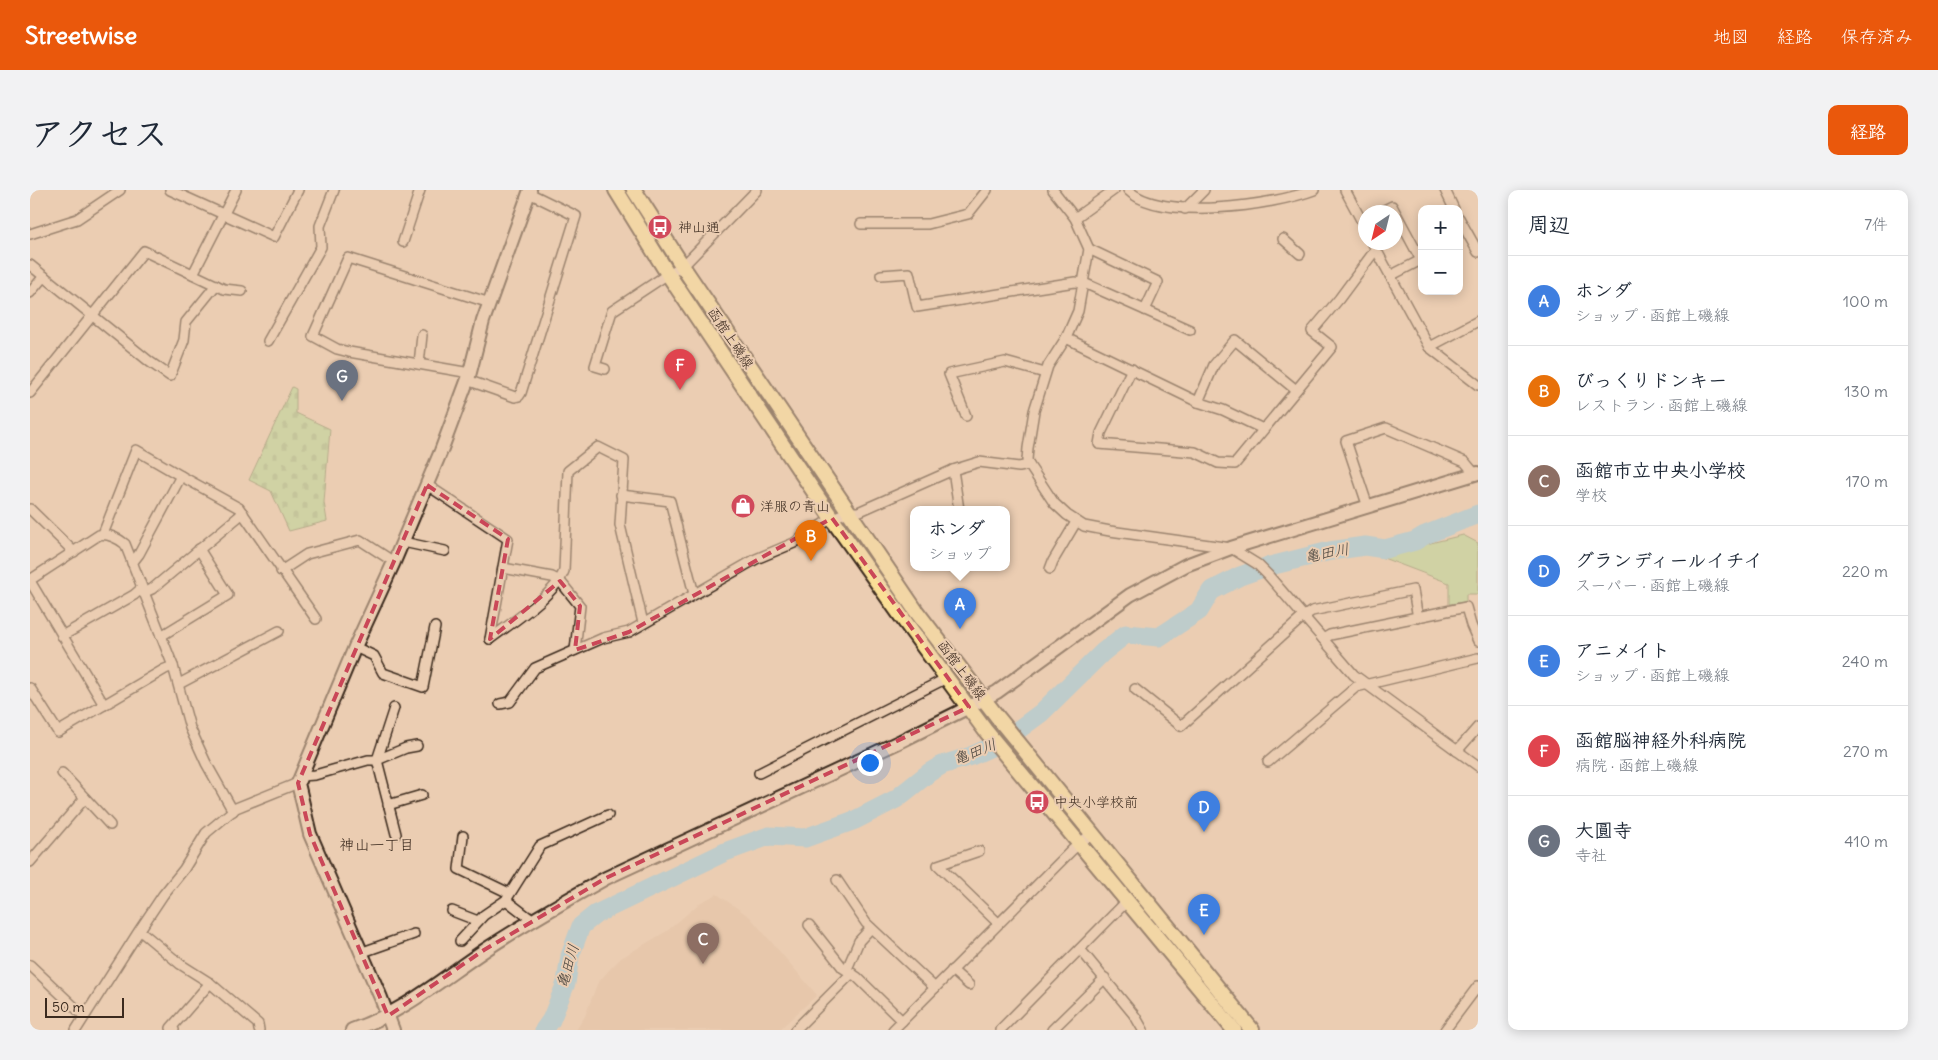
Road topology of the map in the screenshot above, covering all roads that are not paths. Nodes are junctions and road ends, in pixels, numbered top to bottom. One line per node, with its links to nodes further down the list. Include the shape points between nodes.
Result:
1 (120, 190): 27 (street, via 77,219)
2 (170, 190): 21 (street)
3 (236, 190): 21 (street)
4 (298, 190): 21 (street, via 274,237)
5 (334, 190): 53 (street, via 320,226 320,247)
6 (420, 190): 29 (street)
7 (616, 190): 38 (main road, 函館上磯線)
8 (634, 190): 36 (main road, 函館上磯線)
9 (757, 190): 36 (street)
10 (987, 190): 24 (street, via 968,214 928,224)
11 (1053, 190): 23 (street)
12 (1114, 190): 23 (street)
13 (1128, 190): 20 (street, via 1150,203)
14 (1204, 190): 20 (street)
15 (1314, 190): 20 (street, via 1273,201)
16 (1345, 190): 22 (street)
17 (1444, 190): 19 (street)
18 (529, 191): 46 (street); 59 (street, via 576,216 519,396)
19 (1452, 205)
20 (1185, 209)
21 (224, 213): 37 (street)
22 (1358, 213)
23 (1075, 218): 30 (street)
24 (861, 224)
25 (1463, 225): 33 (street)
26 (1403, 226): 41 (street, via 1421,260)
27 (30, 234)
28 (1283, 239): 34 (street)
29 (403, 242)
30 (1089, 249): 42 (street); 47 (street, via 1158,282)
31 (1371, 250): 61 (street, via 1339,299 1312,331 1332,347)
32 (1376, 250): 41 (street)
33 (1478, 252)
34 (1300, 254)
35 (30, 265): 40 (street)
36 (683, 266): 38 (street); 74 (main road, 函館上磯線)
37 (193, 274): 43 (street); 48 (street, via 144,251)
38 (668, 274): 56 (street, via 612,311 596,366); 77 (main road, 函館上磯線)
39 (881, 275): 42 (street, via 909,273 917,307 1075,282)
40 (44, 276): 45 (street); 48 (street)
41 (1390, 276): 54 (street)
42 (1084, 284): 47 (street); 52 (street, via 1078,311)
43 (216, 285): 44 (street); 48 (street, via 186,322 184,340 170,376)
44 (242, 291)
45 (30, 293)
46 (490, 303): 55 (street, via 348,258 313,336 337,349); 59 (street)
47 (1145, 310): 50 (street)
48 (93, 315): 62 (street)
49 (1478, 321): 54 (street)
50 (1190, 330)
51 (422, 334): 55 (street)
52 (1066, 338): 57 (street); 58 (street)
53 (268, 341)
54 (1429, 347): 60 (street)
55 (419, 364): 59 (street)
56 (605, 369)
57 (1132, 369): 63 (street); 65 (street, via 1101,433 1099,444 1195,452 1218,463 1235,464)
58 (1045, 374): 64 (street, via 1005,362 949,374); 66 (street, via 1034,411 1027,460)
59 (469, 377): 70 (street)
60 (1478, 385)
61 (1296, 390): 63 (street, via 1235,340 1214,365); 65 (street)
62 (30, 393)
63 (1198, 402): 65 (street)
64 (966, 416)
65 (1263, 429)
66 (1030, 465): 67 (street, via 1019,467 979,462); 78 (street, via 1054,503)
67 (953, 470): 72 (street); 74 (street, via 858,512)
68 (1476, 474): 73 (street); 73 (street, via 1465,462 1386,428 1346,441)
69 (181, 476): 76 (street); 79 (street, via 136,450); 86 (street)
70 (427, 485): 80 (street); 87 (street, via 508,539)
71 (621, 494): 91 (street, via 624,460 598,447 568,471 564,571); 93 (street, via 670,501); 97 (street, via 620,525)
72 (959, 506)
73 (1368, 507): 81 (street)
74 (848, 512): 77 (street); 113 (main road, 函館上磯線, via 916,611)
75 (32, 513): 83 (street)
76 (243, 513): 82 (street); 89 (street)
77 (832, 518): 93 (street, via 794,543 756,559); 108 (main road, 函館上磯線)
78 (1076, 522): 81 (street, via 1110,531); 88 (street)
79 (103, 534): 83 (street); 86 (street, via 125,544)
80 (403, 542): 84 (street); 85 (street)
81 (1231, 548): 94 (street, via 1262,569); 113 (street, via 1186,565 1130,595)
82 (200, 549): 92 (street, via 152,588); 101 (street, via 228,594)
83 (74, 552): 90 (street)
84 (445, 552)
85 (394, 562): 89 (street, via 360,540 307,554); 104 (street)
86 (132, 563): 92 (street)
87 (503, 568): 91 (street); 91 (street, via 490,639)
88 (1050, 569)
89 (282, 571): 96 (street)
90 (30, 580): 100 (street)
91 (560, 581): 105 (street, via 580,606)
92 (143, 591): 100 (street); 101 (street)
93 (694, 594): 97 (street)
94 (1304, 616): 95 (street, via 1312,611 1413,590); 103 (street); 112 (street, via 1181,726)
95 (1418, 618): 102 (street, via 1466,608); 103 (street)
96 (316, 620)
97 (643, 623): 105 (street, via 628,632)
98 (435, 628): 104 (street, via 423,687 383,673 374,656)
99 (279, 632): 110 (street)
100 (62, 636): 115 (street)
101 (161, 636): 107 (street)
102 (1477, 637)
103 (1323, 639): 109 (street, via 1354,676)
104 (355, 646): 126 (street)
105 (574, 650): 114 (street, via 535,668 510,702)
106 (1478, 658): 109 (street)
107 (173, 666): 110 (street); 115 (street)
108 (946, 677): 117 (main road, 函館上磯線); 125 (street)
109 (1364, 683): 120 (street); 122 (street, via 1356,686)
110 (179, 684): 130 (street, via 190,728)
111 (30, 688): 115 (street, via 58,732)
112 (1135, 688)
113 (984, 699): 117 (street); 134 (main road, 函館上磯線)
114 (500, 704)
115 (104, 705)
116 (394, 708): 121 (street)
117 (969, 708): 136 (main road, 函館上磯線); 143 (street, via 648,858)
118 (1478, 727): 120 (street)
119 (417, 746): 121 (street)
120 (1457, 751): 123 (street)
121 (377, 760): 126 (street); 129 (street)
122 (1268, 762)
123 (1478, 766)
124 (62, 773): 128 (street)
125 (758, 773)
126 (300, 779): 130 (street); 152 (street, via 310,834)
127 (422, 795): 129 (street)
128 (85, 798): 132 (street); 138 (street)
129 (388, 804): 133 (street)
130 (233, 811): 161 (street, via 206,833)
131 (608, 815): 140 (street, via 540,846)
132 (110, 825)
133 (396, 834)
134 (1091, 834): 136 (street); 175 (main road, 函館上磯線)
135 (463, 836): 140 (street, via 459,869)
136 (1080, 843): 141 (main road, 函館上磯線); 145 (street)
137 (978, 851): 145 (street, via 938,866)
138 (30, 862)
139 (836, 880): 147 (street)
140 (508, 896): 143 (street); 144 (street)
141 (1127, 901): 151 (street); 174 (main road, 函館上磯線)
142 (452, 911): 144 (street)
143 (532, 920): 162 (street)
144 (478, 921): 150 (street)
145 (998, 923): 154 (street)
146 (809, 925): 155 (street, via 843,968)
147 (871, 928): 155 (street, via 859,941); 160 (street)
148 (144, 934): 157 (street, via 180,964)
149 (414, 934): 152 (street)
150 (460, 941)
151 (1080, 949): 156 (street); 171 (street)
152 (360, 953): 162 (street)
153 (30, 965): 161 (street)
154 (952, 970): 158 (street); 160 (street)
155 (850, 971): 163 (street); 169 (street)
156 (1105, 978): 172 (street); 173 (street)
157 (210, 983): 165 (street, via 171,1028); 166 (street, via 258,1024)
158 (969, 985)
159 (1478, 986): 176 (street)
160 (934, 988): 163 (street)
161 (84, 1016): 164 (street)
162 (388, 1016): 167 (street); 168 (street)
163 (902, 1021): 170 (street)
164 (76, 1030)
165 (174, 1030)
166 (259, 1030)
167 (352, 1030)
168 (393, 1030)
169 (795, 1030)
170 (893, 1030)
171 (1000, 1030)
172 (1052, 1030)
173 (1143, 1030)
174 (1234, 1030)
175 (1252, 1030)
176 (1445, 1030)

